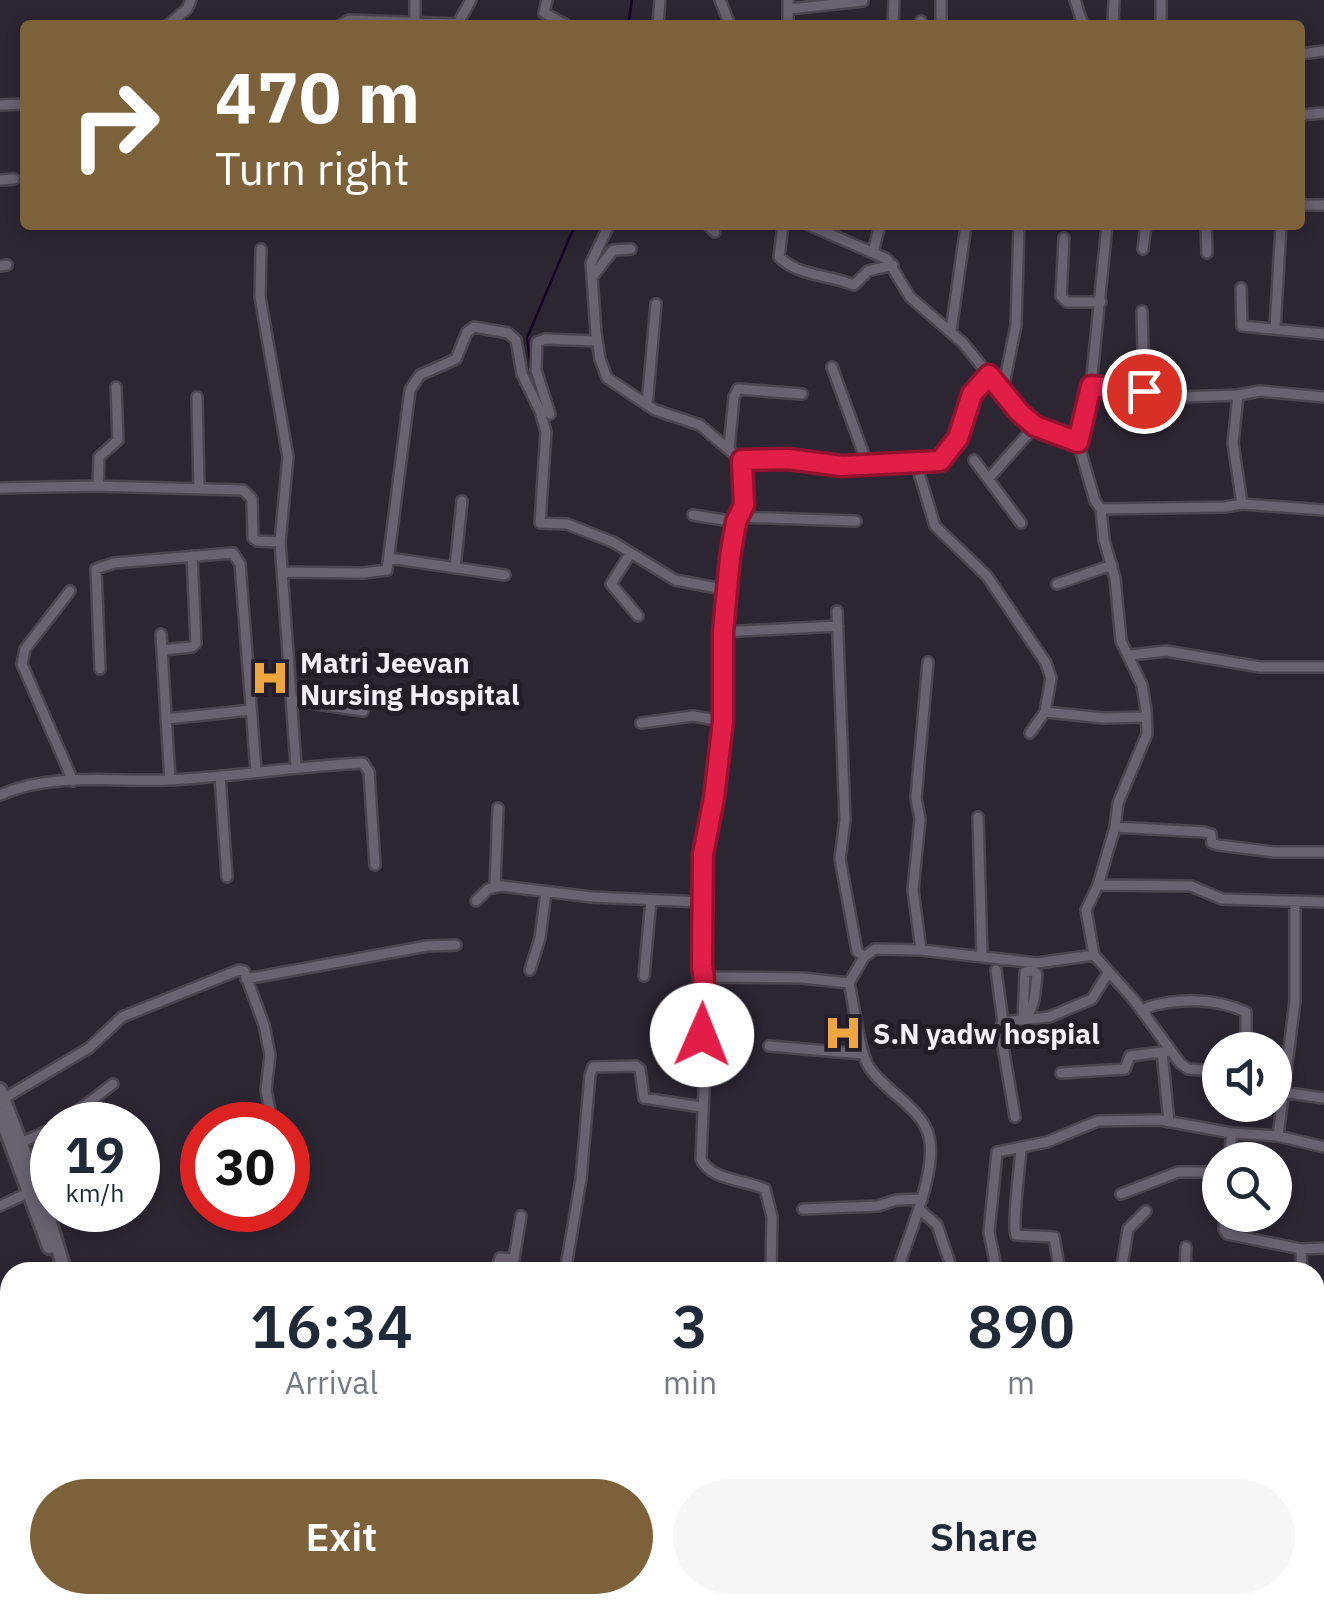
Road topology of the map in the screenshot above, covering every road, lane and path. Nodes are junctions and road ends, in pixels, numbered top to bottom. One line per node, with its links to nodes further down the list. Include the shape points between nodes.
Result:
1 (191, 0): 5 (street)
2 (547, 0): 6 (street, via 544,12)
3 (863, 1): 4 (street)
4 (788, 4)
5 (174, 20)
6 (558, 20)
7 (14, 179): 8 (street)
8 (0, 180)
9 (606, 230): 28 (street, via 593,257)
10 (782, 230): 27 (street, via 781,259 803,271 854,284)
11 (820, 230): 20 (street)
12 (835, 230): 20 (street)
13 (879, 230): 25 (street)
14 (965, 230): 34 (street)
15 (1019, 230): 41 (street, via 1016,326)
16 (1107, 230): 30 (street)
17 (1146, 230): 24 (street)
18 (1206, 230): 26 (street)
19 (1281, 230): 33 (street)
20 (834, 236): 25 (street)
21 (1064, 238): 30 (street, via 1061,296 1067,302)
22 (630, 248): 28 (street, via 610,253)
23 (261, 249): 68 (street, via 260,296 288,456)
24 (1144, 249)
25 (873, 252): 27 (street)
26 (1207, 253)
27 (893, 265): 34 (street, via 910,297)
28 (593, 276): 36 (street)
29 (1241, 288): 33 (street, via 1242,326)
30 (1102, 302): 39 (street)
31 (656, 304): 47 (street)
32 (1142, 311): 42 (street)
33 (1274, 329): 35 (street)
34 (951, 331): 38 (street)
35 (1324, 334)
36 (597, 341): 47 (street, via 607,378); 48 (street, via 537,342 536,370)
37 (832, 367): 55 (street)
38 (989, 375): 41 (street); 54 (street, via 972,394 948,453 940,461)
39 (1091, 386): 42 (street); 50 (street)
40 (116, 387): 57 (street, via 118,440 99,457)
41 (1002, 389): 49 (street)
42 (1144, 391): 44 (street)
43 (802, 394): 51 (street, via 738,388)
44 (1238, 395): 45 (street, via 1260,390); 61 (street, via 1233,443)
45 (1324, 396)
46 (197, 397): 59 (street)
47 (647, 405): 51 (street, via 700,425)
48 (550, 414)
49 (1035, 426): 50 (street); 56 (street)
50 (1078, 442): 62 (street)
51 (729, 448): 52 (street)
52 (742, 460): 55 (street); 65 (street, via 744,505)
53 (974, 460): 56 (street)
54 (916, 463): 55 (street); 92 (street, via 935,526 987,576 1046,663 1052,678)
55 (868, 466)
56 (990, 478): 67 (street)
57 (98, 486): 58 (street); 59 (street)
58 (0, 488)
59 (199, 488): 68 (street, via 250,494 253,538)
60 (462, 501): 73 (street)
61 (1242, 504): 62 (street); 63 (street)
62 (1101, 509): 72 (street)
63 (1324, 510)
64 (694, 515): 65 (street)
65 (737, 520): 66 (street); 77 (street)
66 (856, 521)
67 (1022, 524)
68 (280, 542): 74 (street)
69 (630, 554): 71 (street, via 572,526 540,523 543,418 522,374 516,340 478,326 467,332 453,361 420,375 410,390); 77 (street, via 675,580); 80 (street, via 612,587)
70 (192, 556): 84 (street, via 196,643); 88 (street, via 96,569); 90 (street, via 238,557)
71 (390, 558): 73 (street); 74 (street, via 382,572)
72 (1112, 566): 76 (street); 85 (street, via 1124,651)
73 (455, 568): 75 (street)
74 (282, 572): 89 (street)
75 (505, 575)
76 (1057, 584)
77 (728, 590): 82 (street)
78 (70, 591): 102 (street, via 24,649 22,664)
79 (837, 611): 81 (street)
80 (638, 616)
81 (838, 626): 82 (street); 122 (street, via 845,820 840,859 857,952)
82 (723, 632): 95 (street)
83 (160, 634): 84 (street)
84 (162, 650): 94 (street)
85 (1131, 655): 87 (street, via 1166,651 1260,666); 93 (street)
86 (928, 662): 119 (street, via 916,798)
87 (1324, 667)
88 (100, 669)
89 (291, 700): 91 (street); 98 (street)
90 (250, 710): 94 (street); 99 (street)
91 (362, 711)
92 (1045, 712): 93 (street); 97 (street)
93 (1146, 717): 106 (street, via 1147,734)
94 (166, 719): 101 (street)
95 (723, 721): 96 (street, via 692,716); 116 (street)
96 (642, 724)
97 (1030, 733)
98 (296, 766): 99 (street); 108 (street, via 366,764)
99 (256, 771): 100 (street)
100 (220, 776): 101 (street); 109 (street)
101 (170, 780): 102 (street)
102 (73, 781): 103 (street)
103 (0, 795)
104 (498, 808): 111 (street)
105 (978, 817): 121 (street)
106 (1115, 827): 107 (street, via 1204,832 1218,845 1274,852); 110 (street)
107 (1324, 852)
108 (375, 865)
109 (227, 878)
110 (1098, 885): 115 (street, via 1191,886 1222,899); 120 (street, via 1086,910)
111 (495, 886): 112 (street); 114 (street)
112 (546, 892): 113 (street); 123 (street)
113 (651, 900): 116 (street); 126 (street)
114 (476, 901)
115 (1295, 901): 117 (street); 133 (street)
116 (702, 902): 127 (street)
117 (1324, 902)
118 (456, 945): 128 (street)
119 (920, 950): 121 (street); 122 (street, via 875,949)
120 (1094, 955): 121 (street, via 1037,963); 125 (street)
121 (982, 956)
122 (864, 958): 129 (street)
123 (530, 970)
124 (996, 970): 131 (street)
125 (1108, 973): 130 (street); 131 (street, via 1092,999 1049,1017)
126 (644, 976)
127 (705, 977): 129 (street); 145 (street)
128 (246, 978): 141 (street, via 231,972 134,1011 88,1048); 144 (street, via 270,1055)
129 (849, 983): 136 (street)
130 (1146, 1016): 132 (street, via 1148,1007 1191,1000 1246,1012); 135 (street)
131 (1002, 1022): 147 (street)
132 (1246, 1032)
133 (1289, 1032)
134 (769, 1046): 136 (street)
135 (1166, 1051): 137 (street, via 1188,1069); 138 (street, via 1130,1056 1125,1069); 148 (street)
136 (863, 1054): 160 (street, via 929,1135)
137 (1202, 1070)
138 (1061, 1073)
139 (113, 1084): 143 (street)
140 (1292, 1093): 142 (street)
141 (2, 1095): 154 (main road)
142 (1324, 1098)
143 (90, 1102)
144 (268, 1102)
145 (701, 1107): 173 (street, via 644,1098 636,1066 594,1067); 174 (street, via 703,1165 767,1192)
146 (0, 1114): 154 (main road)
147 (1015, 1118)
148 (1168, 1122): 150 (street); 156 (street, via 1098,1122)
149 (1278, 1122): 151 (street)
150 (1232, 1133): 151 (street); 153 (street)
151 (1278, 1136): 155 (street)
152 (30, 1139): 154 (street)
153 (1231, 1142)
154 (16, 1145): 158 (main road); 170 (main road)
155 (1324, 1147)
156 (1020, 1148): 177 (street, via 997,1152 989,1232); 178 (street, via 1013,1229 1016,1235 1054,1237)
157 (1202, 1172): 159 (street, via 1178,1172)
158 (30, 1192): 161 (street)
159 (1121, 1194)
160 (920, 1204): 162 (street, via 896,1200); 175 (street); 176 (street, via 937,1225)
161 (0, 1206)
162 (804, 1209)
163 (1146, 1212): 179 (street, via 1128,1229)
164 (521, 1216): 172 (street, via 514,1259)
165 (46, 1232): 171 (main road)
166 (1226, 1232): 169 (street)
167 (1186, 1247): 180 (street)
168 (1324, 1248): 169 (street)
169 (1301, 1250): 181 (street)
170 (58, 1262)
171 (58, 1262)
172 (499, 1262)
173 (567, 1262)
174 (771, 1262)
175 (900, 1262)
176 (950, 1262)
177 (995, 1262)
178 (1058, 1262)
179 (1123, 1262)
180 (1185, 1262)
181 (1302, 1262)

